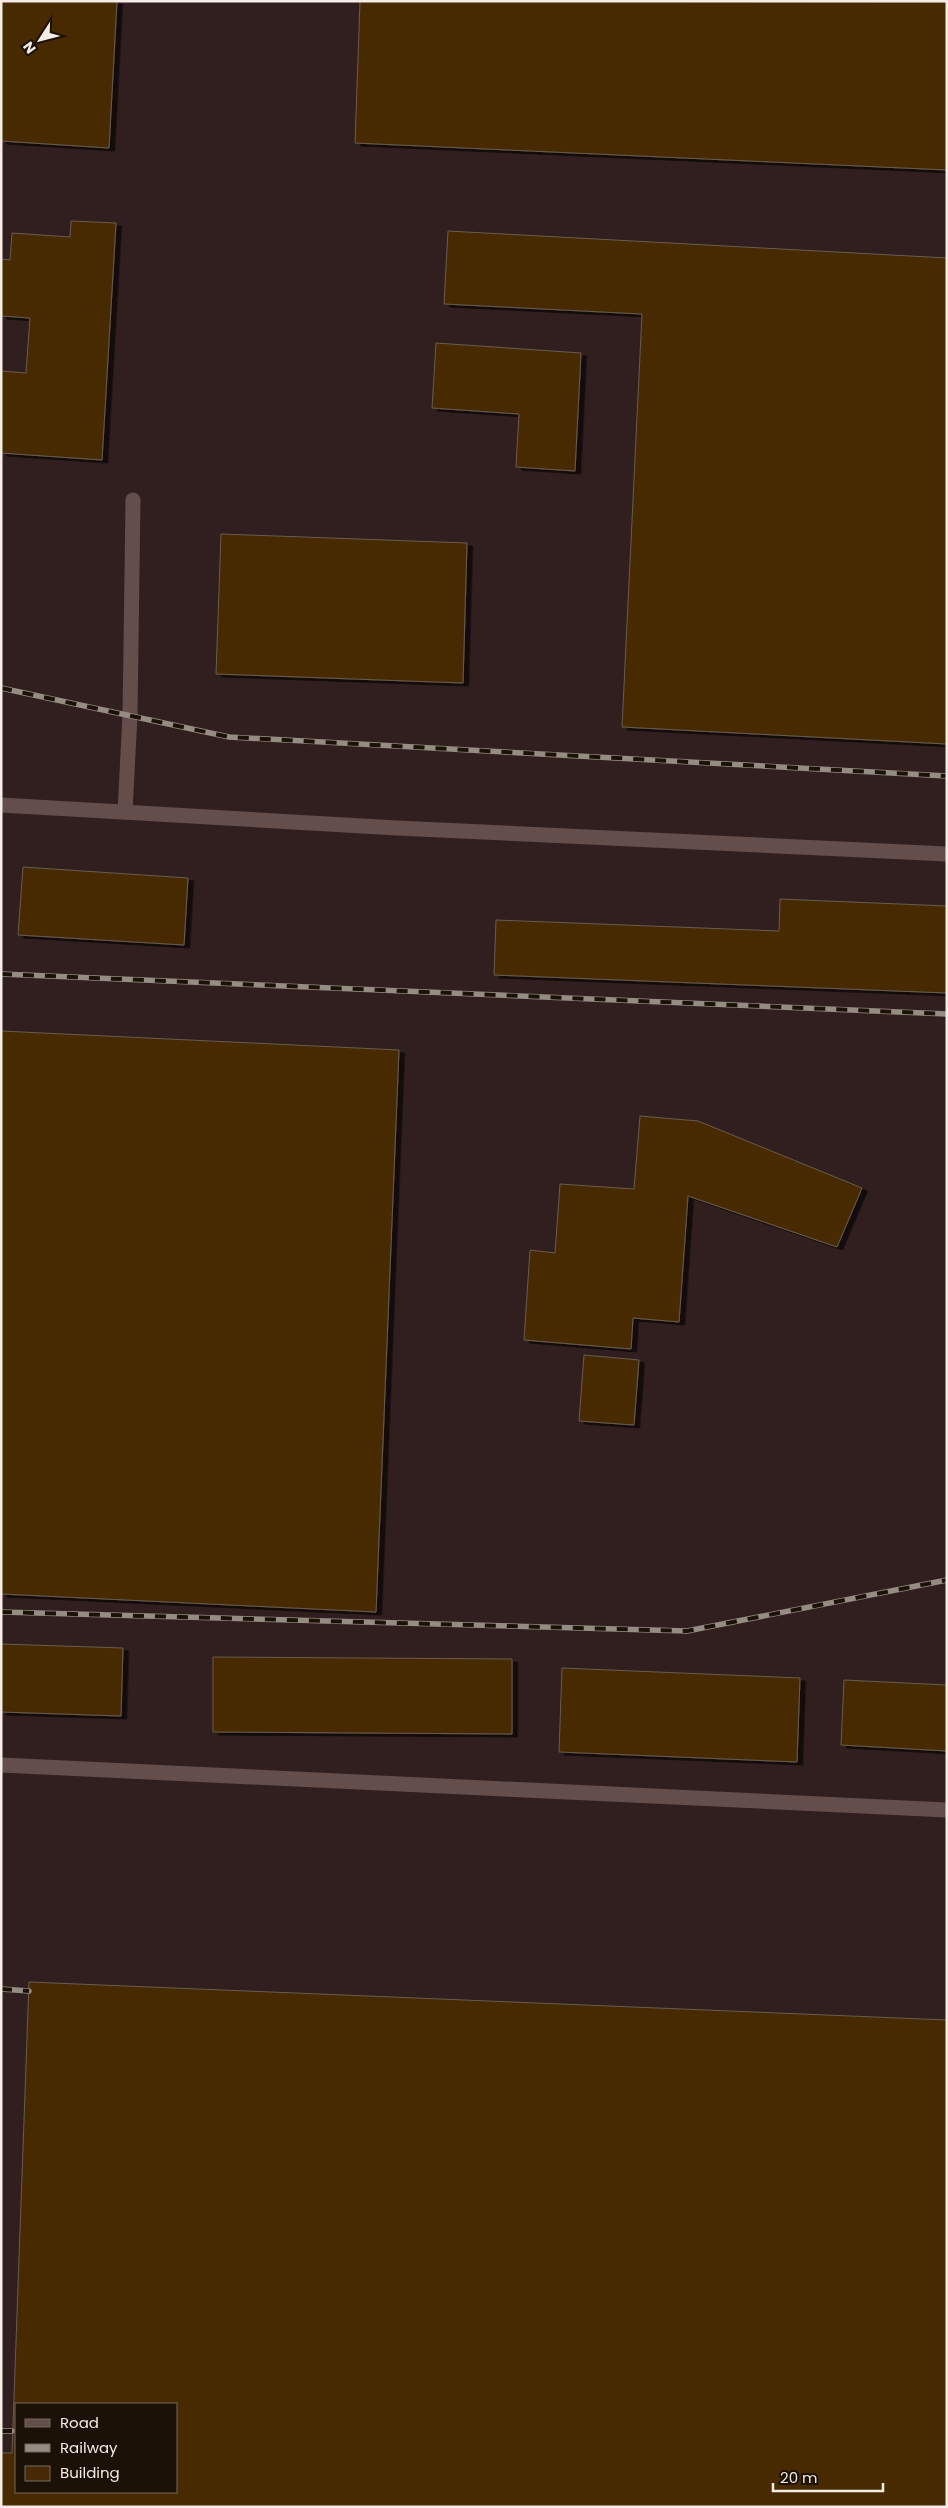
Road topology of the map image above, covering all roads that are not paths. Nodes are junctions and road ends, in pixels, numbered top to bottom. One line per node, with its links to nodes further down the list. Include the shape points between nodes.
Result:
1 (133, 500): 3 (lane, via 130,715)
2 (1, 805): 3 (lane)
3 (125, 812): 4 (lane)
4 (947, 854)
5 (1, 1764): 6 (lane)
6 (947, 1810)

